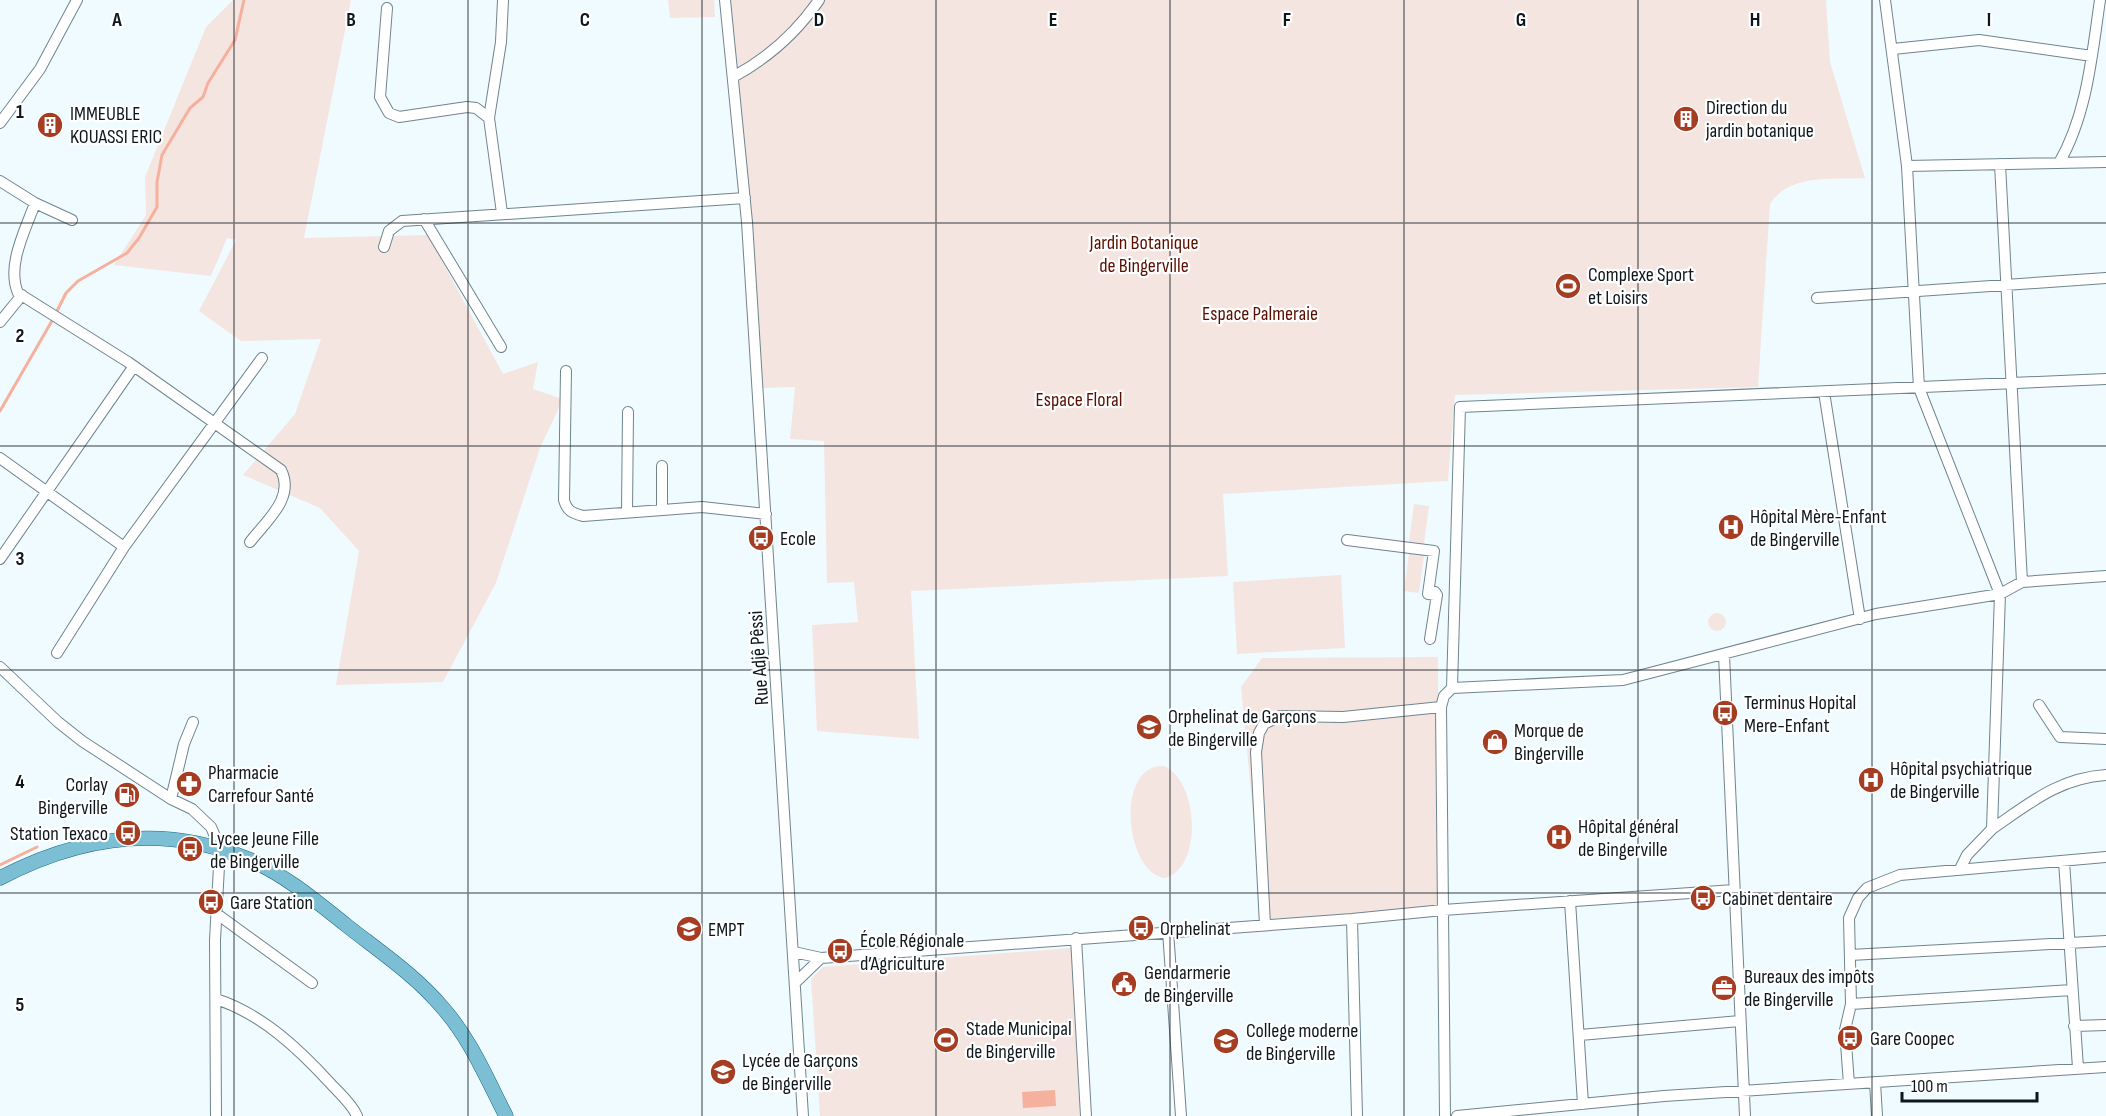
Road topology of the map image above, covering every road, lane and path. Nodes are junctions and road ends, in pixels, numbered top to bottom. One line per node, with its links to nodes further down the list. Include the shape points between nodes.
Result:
1 (76, 0): 12 (street, via 40,69)
2 (503, 0): 11 (street)
3 (725, 0): 10 (street, Rue Adjê Pêssi)
4 (819, 0): 10 (street, via 796,31)
5 (1885, 0): 8 (street)
6 (2100, 0): 9 (street)
7 (387, 8): 11 (street, via 380,98 389,113 399,117 467,106)
8 (1893, 49): 9 (street, via 1979,40); 16 (street)
9 (2092, 56): 14 (street, via 2074,137)
10 (733, 77): 18 (street, Rue Adjê Pêssi)
11 (489, 118): 20 (street)
12 (0, 123)
13 (2106, 162): 14 (street)
14 (2059, 163): 15 (street)
15 (2000, 164): 16 (street); 25 (street)
16 (1907, 166): 26 (street)
17 (0, 181): 19 (street)
18 (745, 198): 20 (street); 45 (street, Rue Adjê Pêssi)
19 (35, 203): 22 (street); 27 (street, via 16,260 15,286)
20 (502, 213): 21 (street)
21 (424, 219): 23 (street, via 394,224); 30 (street)
22 (72, 220)
23 (384, 247)
24 (2106, 279): 25 (street)
25 (2006, 286): 26 (street); 35 (street)
26 (1912, 293): 28 (street); 36 (street)
27 (22, 295): 29 (street); 32 (street)
28 (1817, 298)
29 (0, 322)
30 (501, 347)
31 (262, 358): 39 (street)
32 (134, 366): 39 (street); 42 (street)
33 (566, 371): 44 (street, via 567,508 583,516)
34 (2106, 379): 35 (street)
35 (2010, 383): 36 (street); 51 (street)
36 (1919, 388): 37 (street); 52 (street)
37 (1824, 392): 53 (street); 58 (street, via 1460,407)
38 (628, 412): 44 (street)
39 (213, 423): 47 (street, via 275,464 286,480 284,498); 48 (street)
40 (0, 458): 42 (street)
41 (662, 466): 43 (street)
42 (46, 491): 48 (street); 49 (street)
43 (662, 510): 44 (street); 45 (street, via 702,507)
44 (627, 512)
45 (766, 514): 81 (street, Rue Adjê Pêssi)
46 (1347, 540): 54 (street, via 1434,551 1428,594 1436,593)
47 (250, 542)
48 (124, 546): 55 (street)
49 (0, 559)
50 (2106, 576): 51 (street)
51 (2022, 582): 52 (street)
52 (2001, 594): 53 (street); 65 (street)
53 (1860, 619): 56 (street)
54 (1430, 639)
55 (57, 653)
56 (1724, 655): 58 (street, via 1623,680); 71 (street)
57 (0, 667): 64 (street, via 66,728)
58 (1452, 688): 60 (street)
59 (2038, 705): 62 (street, via 2060,737)
60 (1441, 707): 73 (street); 76 (street, via 1343,717 1280,716 1264,724 1256,752)
61 (193, 722): 64 (street)
62 (2106, 739)
63 (2106, 775): 65 (street, via 2056,786)
64 (171, 799): 66 (street, via 204,818)
65 (1992, 829): 69 (street, via 1966,855)
66 (220, 848): 70 (main road, via 173,839 85,843 54,852); 74 (street); 101 (main road, via 250,859 282,878 420,983 462,1033)
67 (2106, 857): 68 (street)
68 (2064, 861): 69 (street); 80 (street)
69 (1960, 869): 82 (street, via 1900,875 1867,888 1849,918)
70 (0, 878)
71 (1734, 890): 72 (street); 89 (street)
72 (1570, 901): 73 (street); 92 (street)
73 (1443, 910): 75 (street); 106 (street)
74 (217, 914): 85 (street); 87 (street)
75 (1352, 919): 76 (street); 105 (street)
76 (1265, 925): 77 (street)
77 (1168, 931): 78 (street); 104 (street)
78 (1076, 938): 83 (street); 103 (street)
79 (2106, 941): 80 (street)
80 (2069, 944): 82 (street); 86 (street)
81 (794, 952): 83 (street); 84 (street, Rue Adjê Pêssi)
82 (1850, 955): 88 (street)
83 (821, 958): 84 (street)
84 (796, 982): 102 (street, Rue Adjê Pêssi)
85 (312, 983)
86 (2072, 990): 88 (street); 91 (street)
87 (216, 999): 99 (street); 100 (street, via 239,1008 298,1048)
88 (1851, 1004): 96 (street, via 1845,1030)
89 (1740, 1021): 92 (street); 97 (street)
90 (2106, 1024): 91 (street)
91 (2074, 1026): 94 (street)
92 (1580, 1035): 98 (street)
93 (2106, 1067): 94 (street)
94 (2078, 1068): 95 (street)
95 (1875, 1082): 96 (street); 109 (street)
96 (1849, 1084): 97 (street)
97 (1744, 1091): 98 (street); 108 (street)
98 (1583, 1104): 107 (street)
99 (216, 1116)
100 (357, 1116)
101 (506, 1116)
102 (803, 1116)
103 (1086, 1116)
104 (1181, 1116)
105 (1357, 1116)
106 (1445, 1116)
107 (1457, 1116)
108 (1745, 1116)
109 (1877, 1116)

